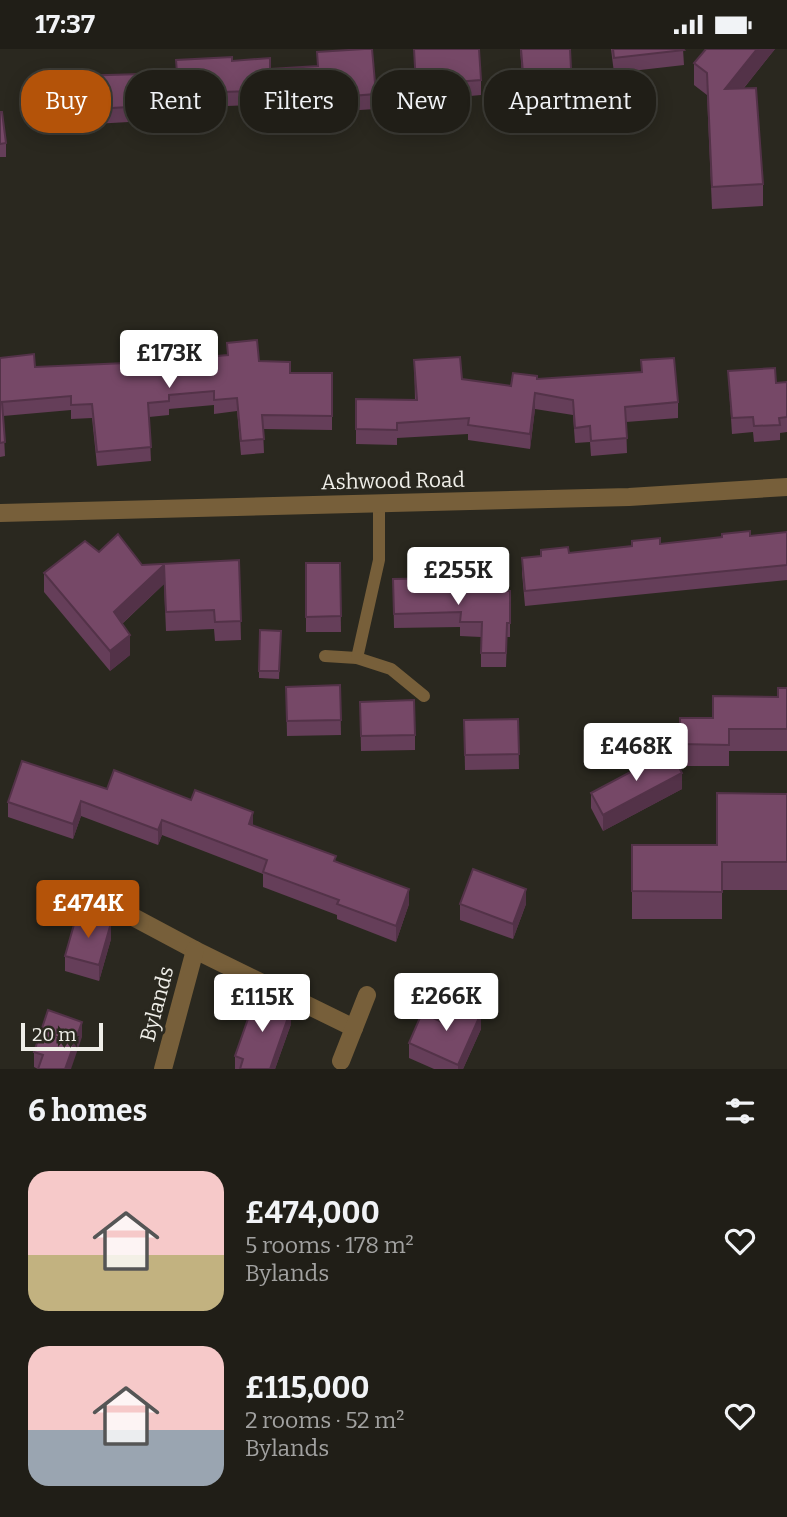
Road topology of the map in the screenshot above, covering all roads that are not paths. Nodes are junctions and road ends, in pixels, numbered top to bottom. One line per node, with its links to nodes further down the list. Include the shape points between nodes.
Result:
1 (787, 487): 2 (street, Ashwood Road)
2 (379, 505): 3 (street, Ashwood Road); 5 (lane, via 379,560)
3 (0, 513)
4 (324, 656): 5 (lane)
5 (357, 658): 6 (lane, via 391,669)
6 (424, 696)
7 (135, 918): 8 (street, Bylands)
8 (195, 950): 10 (street, Bylands); 12 (street, Bylands)
9 (367, 995): 10 (street)
10 (354, 1028): 11 (street)
11 (341, 1061)
12 (163, 1069)

